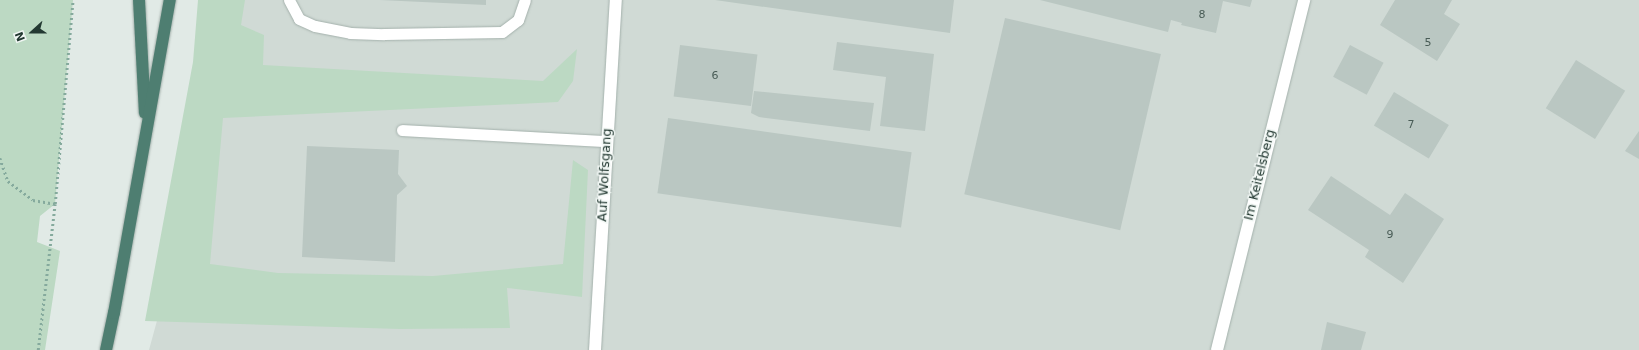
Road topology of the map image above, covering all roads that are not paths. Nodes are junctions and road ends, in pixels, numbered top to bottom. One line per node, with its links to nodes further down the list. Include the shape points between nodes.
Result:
1 (140, 0): 8 (highway)
2 (289, 0): 3 (lane, via 298,19 322,28 350,33 392,34 502,32 518,20)
3 (525, 0)
4 (616, 0): 9 (street, Auf Wolfsgang)
5 (1304, 0): 12 (street, Im Keitelsberg)
6 (169, 2): 8 (highway)
7 (402, 130): 9 (lane)
8 (146, 135): 10 (highway)
9 (607, 141): 11 (street, Auf Wolfsgang)
10 (106, 350)
11 (595, 350)
12 (1216, 350)

